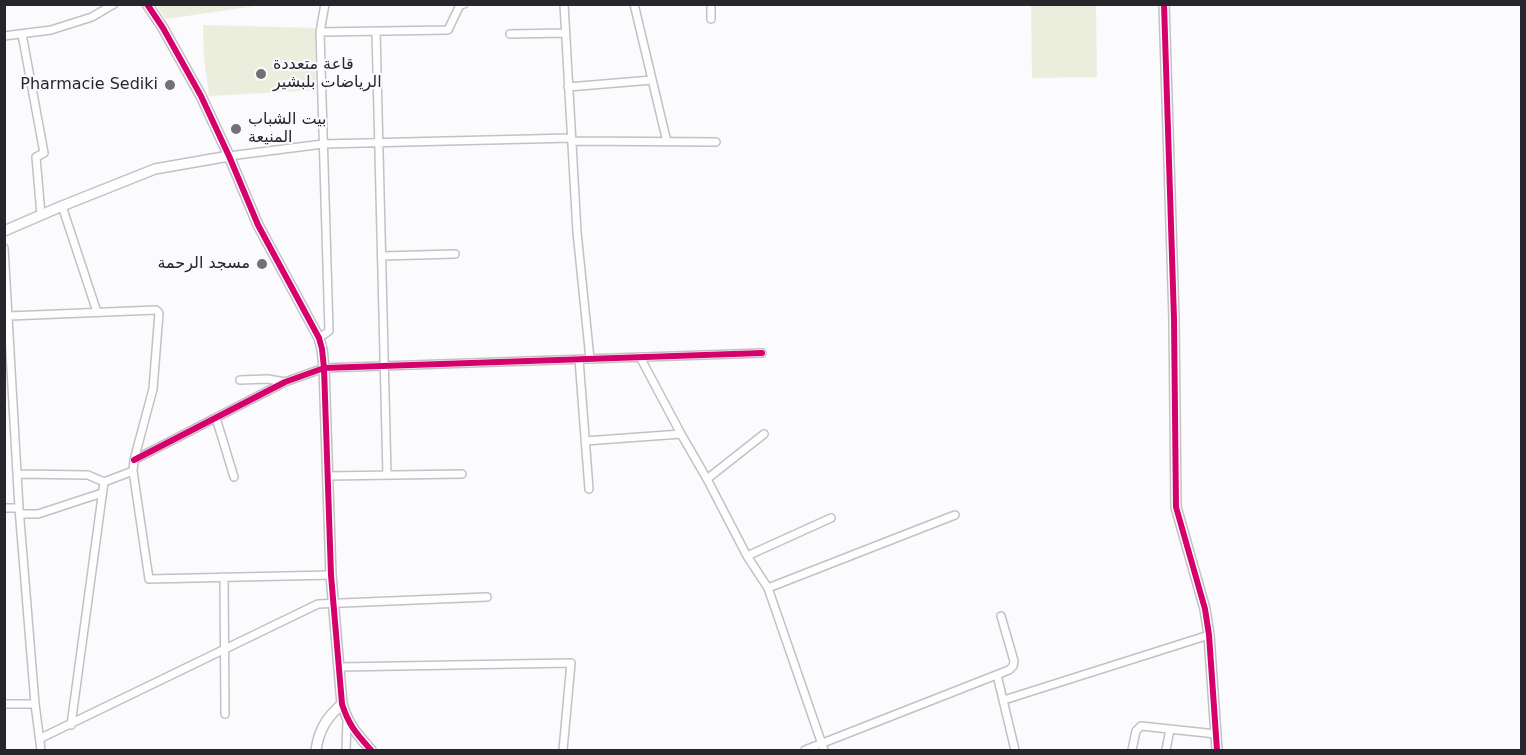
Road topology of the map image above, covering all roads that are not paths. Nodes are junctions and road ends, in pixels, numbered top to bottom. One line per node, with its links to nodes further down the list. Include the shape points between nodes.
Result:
1 (114, 4): 13 (street, via 92,18)
2 (147, 4): 23 (street, via 184,64)
3 (325, 4): 11 (street)
4 (464, 4): 10 (street, via 448,30)
5 (564, 4): 12 (street)
6 (634, 4): 16 (street)
7 (711, 4): 9 (street)
8 (1164, 4): 67 (street, via 1176,507)
9 (711, 19)
10 (376, 31): 11 (street); 19 (street)
11 (320, 32): 22 (street)
12 (565, 33): 14 (street); 17 (street)
13 (22, 34): 15 (street); 25 (street, via 44,153 36,157)
14 (510, 34)
15 (4, 36)
16 (652, 80): 17 (street); 20 (street)
17 (568, 87): 18 (street)
18 (572, 139): 19 (street); 20 (street); 35 (street)
19 (379, 142): 22 (street); 29 (street)
20 (667, 142): 21 (street)
21 (716, 142)
22 (322, 144): 23 (street); 32 (street, via 329,331)
23 (229, 156): 24 (street, via 155,170); 32 (street, via 258,225)
24 (62, 206): 25 (street); 30 (street)
25 (41, 215): 26 (street)
26 (4, 231)
27 (4, 248): 31 (street)
28 (455, 254): 29 (street)
29 (382, 255): 37 (street)
30 (97, 312): 31 (street); 45 (street, via 156,310 159,314 153,389)
31 (9, 316): 47 (street)
32 (320, 338): 38 (street)
33 (762, 353): 34 (street)
34 (640, 357): 35 (street); 42 (street)
35 (590, 358): 36 (street)
36 (579, 359): 37 (street); 44 (street)
37 (384, 366): 38 (street); 49 (street)
38 (324, 368): 40 (street); 50 (street)
39 (240, 380): 40 (street)
40 (285, 382): 41 (street)
41 (216, 418): 45 (street); 51 (street)
42 (681, 434): 44 (street); 52 (street)
43 (764, 434): 52 (street)
44 (585, 441): 54 (street)
45 (134, 460): 46 (street)
46 (133, 471): 53 (street); 62 (street, via 149,579)
47 (18, 474): 53 (street, via 88,475); 57 (street)
48 (462, 474): 49 (street)
49 (387, 475): 50 (street)
50 (327, 476): 61 (street)
51 (234, 477)
52 (707, 478): 60 (street)
53 (104, 482): 55 (street)
54 (589, 489)
55 (102, 493): 57 (street, via 38,514); 77 (street)
56 (4, 508): 57 (street)
57 (20, 511): 73 (street)
58 (954, 515): 63 (street)
59 (831, 518): 60 (street)
60 (747, 556): 63 (street)
61 (331, 575): 62 (street); 65 (street)
62 (224, 577): 68 (street)
63 (768, 588): 81 (street)
64 (487, 597): 65 (street)
65 (333, 602): 68 (street, via 318,604); 69 (street)
66 (1001, 616): 70 (street, via 1014,664)
67 (1209, 635): 71 (street); 79 (street)
68 (225, 648): 75 (street); 77 (street)
69 (339, 667): 74 (street); 86 (street, via 571,663)
70 (997, 675): 71 (street); 81 (street)
71 (1004, 700): 88 (street)
72 (4, 704): 73 (street)
73 (35, 704): 80 (street)
74 (342, 704): 76 (street); 83 (street, via 331,714)
75 (225, 714)
76 (347, 720): 84 (street); 85 (street)
77 (71, 725): 80 (street)
78 (1170, 729): 79 (street); 89 (street, via 1139,727); 90 (street)
79 (1216, 734): 91 (street)
80 (40, 738): 82 (street)
81 (823, 748): 87 (street)
82 (41, 750)
83 (316, 750)
84 (346, 750)
85 (371, 750)
86 (563, 750)
87 (805, 750)
88 (1016, 750)
89 (1132, 750)
90 (1166, 750)
91 (1217, 750)

